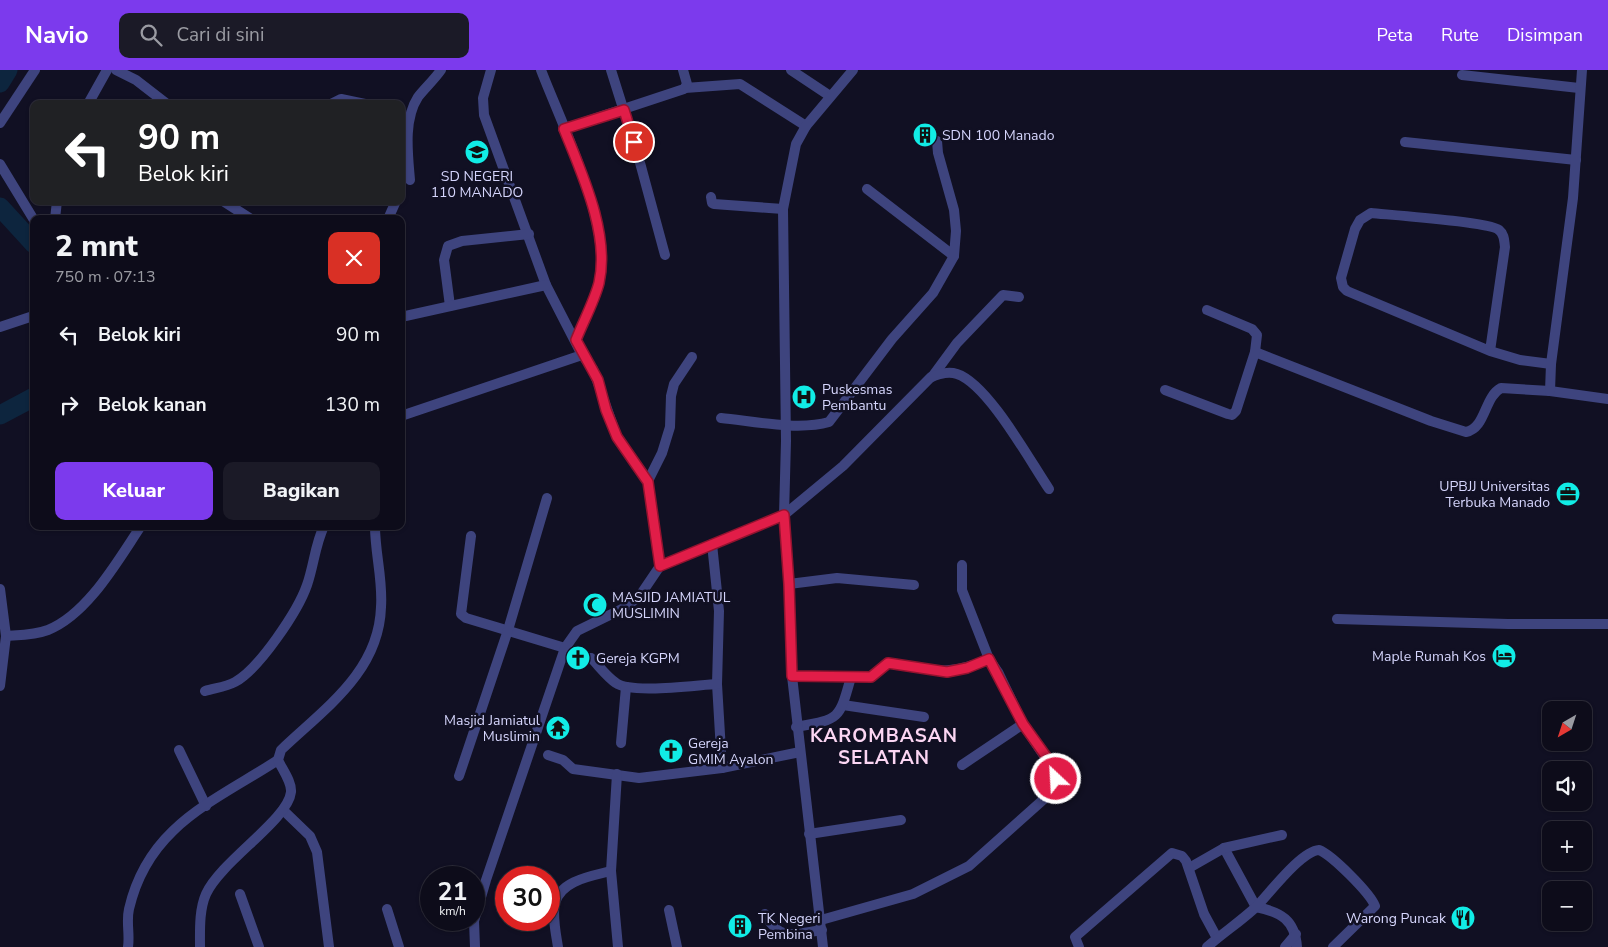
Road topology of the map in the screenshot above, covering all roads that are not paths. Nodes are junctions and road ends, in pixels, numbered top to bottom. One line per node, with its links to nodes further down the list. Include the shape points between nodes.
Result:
1 (35, 70): 19 (street)
2 (106, 70): 16 (street)
3 (116, 70): 17 (street, via 136,80)
4 (442, 70): 20 (street, via 418,98)
5 (491, 70): 34 (street, via 483,98 484,115)
6 (541, 70): 22 (street)
7 (611, 70): 18 (street)
8 (683, 70): 13 (street)
9 (791, 70): 15 (street)
10 (853, 70): 15 (street)
11 (1582, 70): 14 (street)
12 (1462, 75): 14 (street)
13 (685, 88): 18 (street); 21 (street, via 740,84)
14 (1579, 88): 25 (street)
15 (830, 96): 21 (street)
16 (90, 100)
17 (162, 100)
18 (624, 110): 22 (street); 35 (street)
19 (0, 123)
20 (405, 126): 27 (street)
21 (806, 126): 31 (street, via 796,144)
22 (564, 129): 44 (street, via 588,188 602,258 599,284)
23 (937, 141): 36 (street, via 954,210)
24 (1405, 142): 25 (street)
25 (1576, 160): 49 (street)
26 (0, 164): 32 (street)
27 (410, 180)
28 (867, 189): 36 (street)
29 (712, 197): 31 (street, via 714,204)
30 (229, 205): 33 (street)
31 (783, 209): 56 (street)
32 (31, 215)
33 (245, 215)
34 (529, 234): 37 (street); 39 (street, via 462,241 448,246 444,260)
35 (665, 255)
36 (954, 256): 56 (street, via 933,293 892,339 829,422)
37 (546, 285): 39 (street); 44 (street)
38 (1019, 297): 50 (street, via 1004,295 957,343)
39 (450, 306): 41 (street)
40 (1207, 310): 46 (street, via 1252,329 1258,338)
41 (405, 316)
42 (30, 317): 43 (street)
43 (0, 327)
44 (576, 340): 47 (street)
45 (1490, 351): 45 (street, via 1505,248 1504,235 1498,229 1371,213 1360,220 1341,278 1343,287); 49 (street, via 1520,360)
46 (1255, 352): 51 (street, via 1232,415); 52 (street, via 1466,432 1475,427 1493,395 1501,388)
47 (582, 354): 54 (street); 57 (street, via 598,380 617,437)
48 (692, 357): 57 (street, via 674,384 670,427)
49 (1551, 364): 52 (street)
50 (931, 377): 58 (street, via 952,372 976,384); 60 (street, via 843,466)
51 (1165, 390)
52 (1550, 391): 53 (street)
53 (1608, 399)
54 (405, 415)
55 (721, 418): 56 (street)
56 (785, 424): 60 (street)
57 (648, 482): 67 (street)
58 (1049, 489)
59 (547, 498): 73 (street)
60 (784, 515): 65 (street); 68 (street)
61 (139, 530): 74 (street, via 106,578 66,620 47,630)
62 (322, 530): 83 (street, via 307,584 280,634 235,682)
63 (375, 530): 92 (street, via 382,607 372,654 348,687 281,750)
64 (471, 536): 73 (street, via 461,614)
65 (712, 544): 67 (street); 80 (street, via 719,611)
66 (962, 565): 77 (street, via 962,590)
67 (660, 566): 75 (street, via 639,597 577,631)
68 (789, 584): 69 (street, via 837,578); 78 (street)
69 (914, 585)
70 (0, 589): 74 (street)
71 (1336, 620): 72 (street)
72 (1608, 624)
73 (508, 630): 75 (street); 96 (street)
74 (6, 636): 81 (street)
75 (565, 648): 118 (street, via 486,880 474,921)
76 (591, 658): 82 (street, via 616,684)
77 (989, 659): 79 (street, via 947,672 888,663 871,677); 86 (street)
78 (792, 676): 79 (street); 87 (street)
79 (851, 677): 84 (street)
80 (716, 684): 82 (street); 94 (street)
81 (0, 686)
82 (626, 687): 88 (street)
83 (205, 691)
84 (843, 705): 85 (street); 87 (street, via 834,718 826,722)
85 (924, 717)
86 (1023, 724): 93 (street); 110 (street, via 1048,759 1056,779 1053,791 1043,802 969,866 942,881)
87 (796, 727): 90 (street)
88 (621, 743)
89 (178, 750): 97 (street)
90 (800, 752): 94 (street); 100 (street)
91 (548, 755): 95 (street, via 563,760 573,769)
92 (278, 760): 97 (street); 98 (street, via 291,792)
93 (962, 765)
94 (722, 768): 95 (street, via 639,778)
95 (617, 774): 104 (street)
96 (459, 776)
97 (206, 806): 113 (street, via 168,835 145,865 129,909)
98 (283, 810): 114 (street, via 215,878 205,896 200,919); 116 (street, via 310,836 317,852)
99 (901, 820): 100 (street)
100 (809, 834): 110 (street)
101 (1282, 835): 102 (street)
102 (1224, 848): 103 (street); 106 (street)
103 (1189, 868): 112 (street, via 1204,914); 123 (street, via 1182,856 1172,853 1166,856 1075,937)
104 (611, 871): 119 (street, via 580,879 558,896 554,905); 120 (street)
105 (240, 894): 115 (street)
106 (1256, 907): 111 (street, via 1274,910 1284,916); 112 (street); 127 (street, via 1306,856 1315,850 1322,851 1375,906)
107 (387, 909): 117 (street)
108 (669, 910): 121 (street)
109 (765, 914): 110 (street, via 772,928 783,934)
110 (821, 925): 122 (street)
111 (1296, 934): 125 (street); 126 (street)
112 (1217, 938): 124 (street)
113 (128, 947)
114 (200, 947)
115 (259, 947)
116 (329, 947)
117 (399, 947)
118 (474, 947)
119 (558, 947)
120 (618, 947)
121 (677, 947)
122 (823, 947)
123 (1079, 947)
124 (1208, 947)
125 (1285, 947)
126 (1297, 947)
127 (1333, 947)

